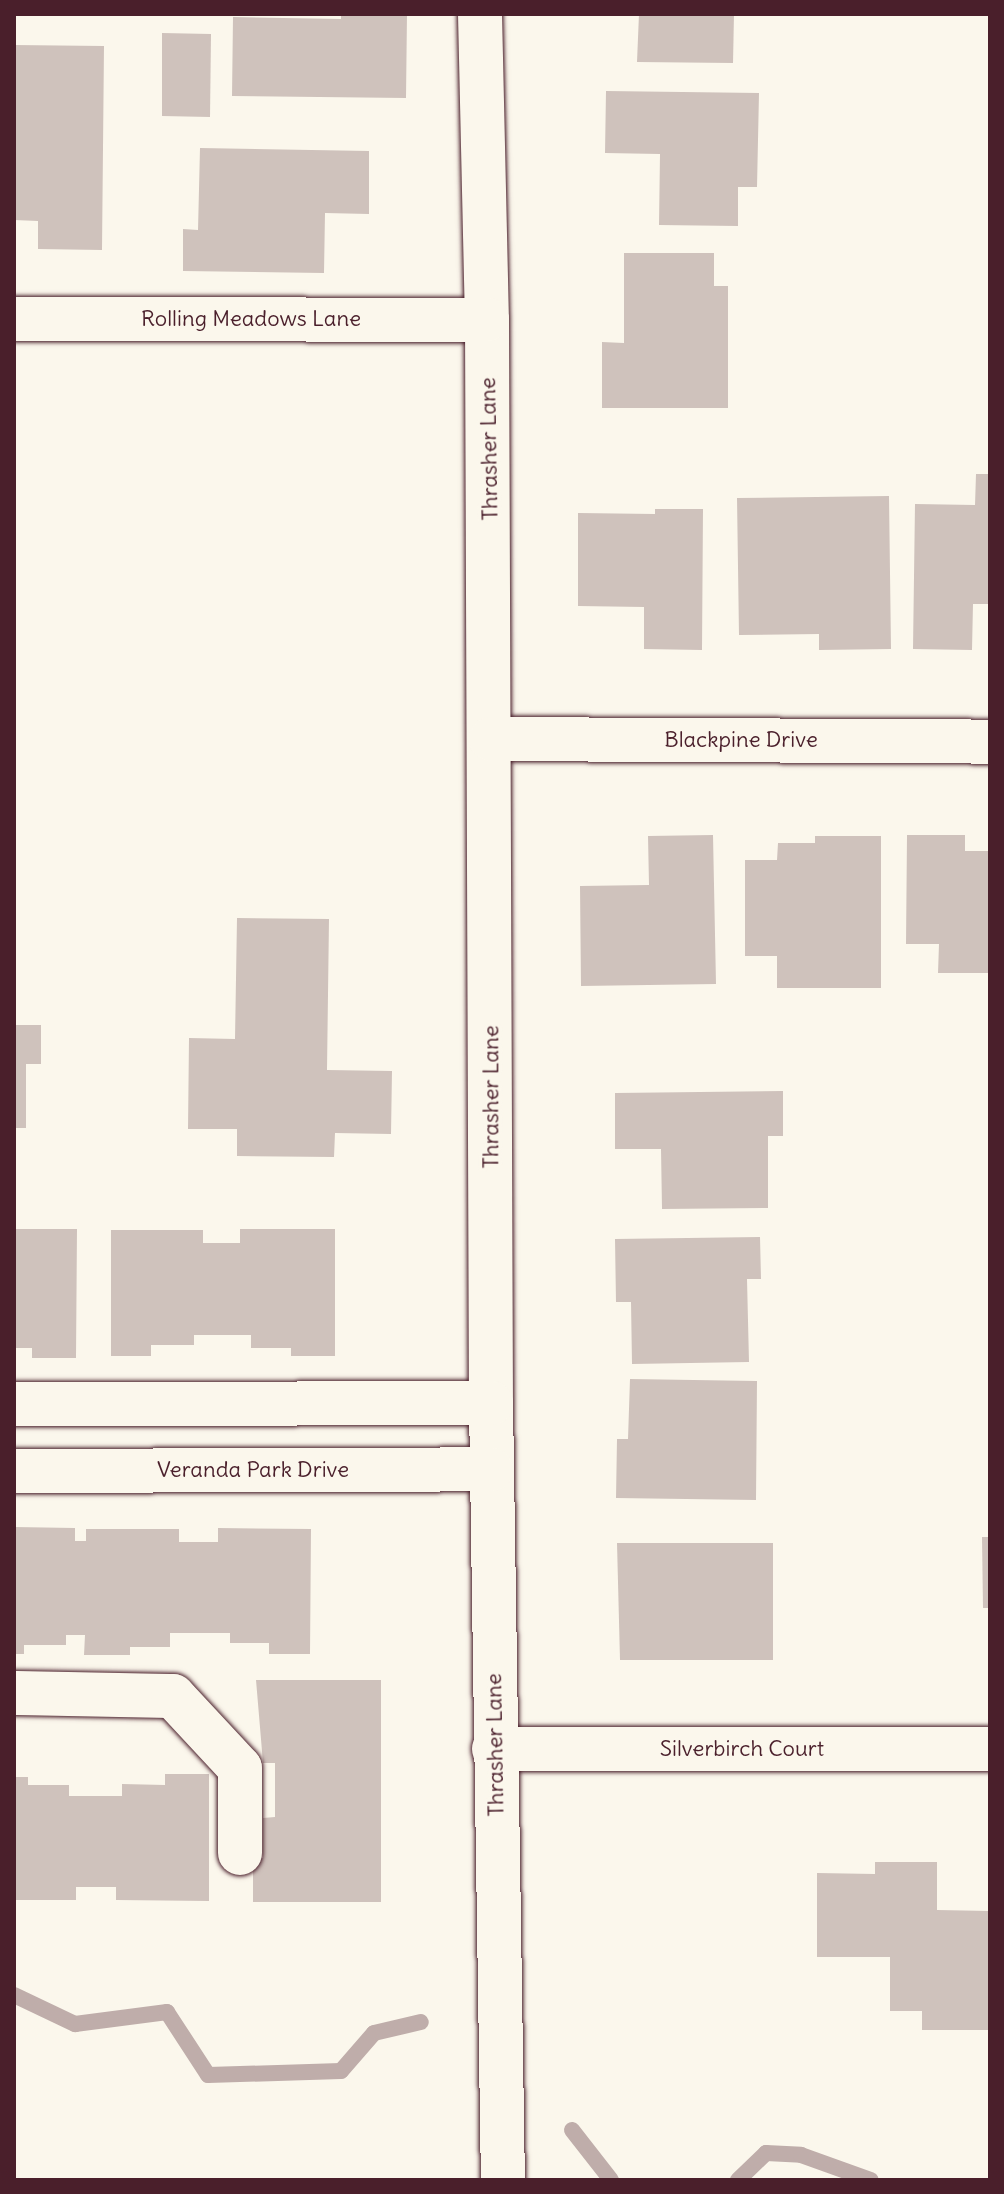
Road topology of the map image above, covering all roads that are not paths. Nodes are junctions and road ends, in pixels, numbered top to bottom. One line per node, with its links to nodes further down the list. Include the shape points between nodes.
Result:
1 (480, 14): 3 (street, Thrasher Lane)
2 (14, 319): 3 (street, Rolling Meadows Lane)
3 (487, 320): 4 (street, Thrasher Lane)
4 (491, 739): 5 (street, Blackpine Drive); 6 (street, Thrasher Lane)
5 (990, 742)
6 (491, 1403): 7 (street); 8 (street, Thrasher Lane)
7 (14, 1404)
8 (491, 1469): 9 (street, Veranda Park Drive); 11 (street, Thrasher Lane)
9 (14, 1471)
10 (14, 1693): 13 (street, via 173,1696 240,1768)
11 (494, 1749): 12 (street, Silverbirch Court); 14 (street, Thrasher Lane)
12 (990, 1749)
13 (240, 1853)
14 (503, 2180)

